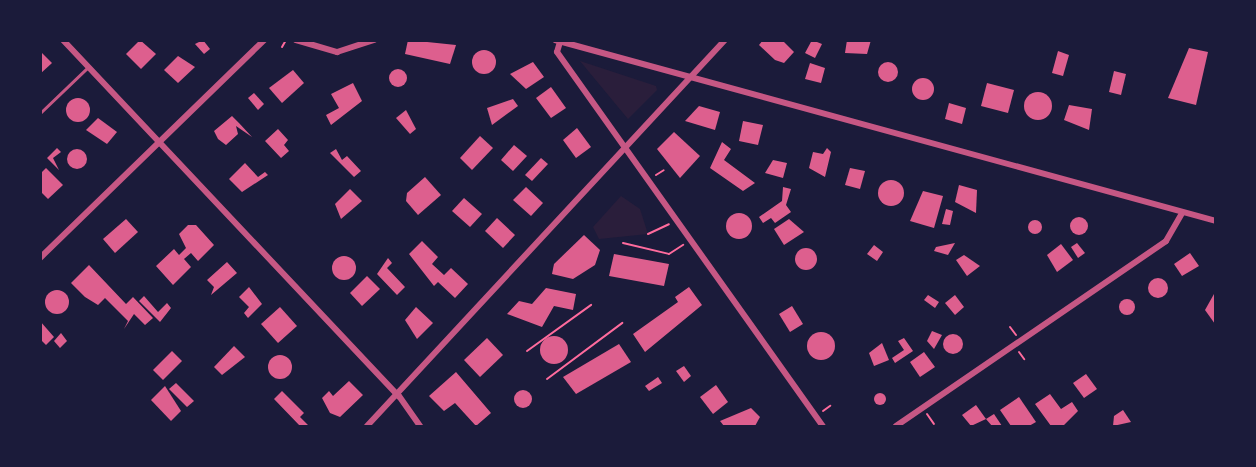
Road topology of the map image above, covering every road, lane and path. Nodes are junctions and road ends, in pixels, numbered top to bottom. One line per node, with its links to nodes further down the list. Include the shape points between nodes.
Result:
1 (63, 40): 9 (street)
2 (264, 40): 12 (street)
3 (286, 40): 8 (path)
4 (296, 40): 5 (street, via 337,52)
5 (374, 40)
6 (725, 40): 10 (street)
7 (557, 41): 10 (street); 13 (street, via 557,52)
8 (282, 47)
9 (88, 67): 11 (lane); 12 (street)
10 (692, 76): 13 (street); 14 (street)
11 (40, 113)
12 (160, 144): 20 (street); 25 (street)
13 (625, 148): 15 (street); 25 (street)
14 (1182, 213): 16 (street); 29 (street, via 1166,241)
15 (674, 221): 17 (path); 18 (street)
16 (1215, 221)
17 (648, 234)
18 (688, 242): 19 (path, via 669,254); 28 (street)
19 (623, 243)
20 (40, 258)
21 (591, 305): 23 (path)
22 (622, 323): 24 (path)
23 (527, 351)
24 (547, 379)
25 (399, 396): 26 (street); 27 (street)
26 (367, 426)
27 (420, 426)
28 (824, 426)
29 (896, 426)

